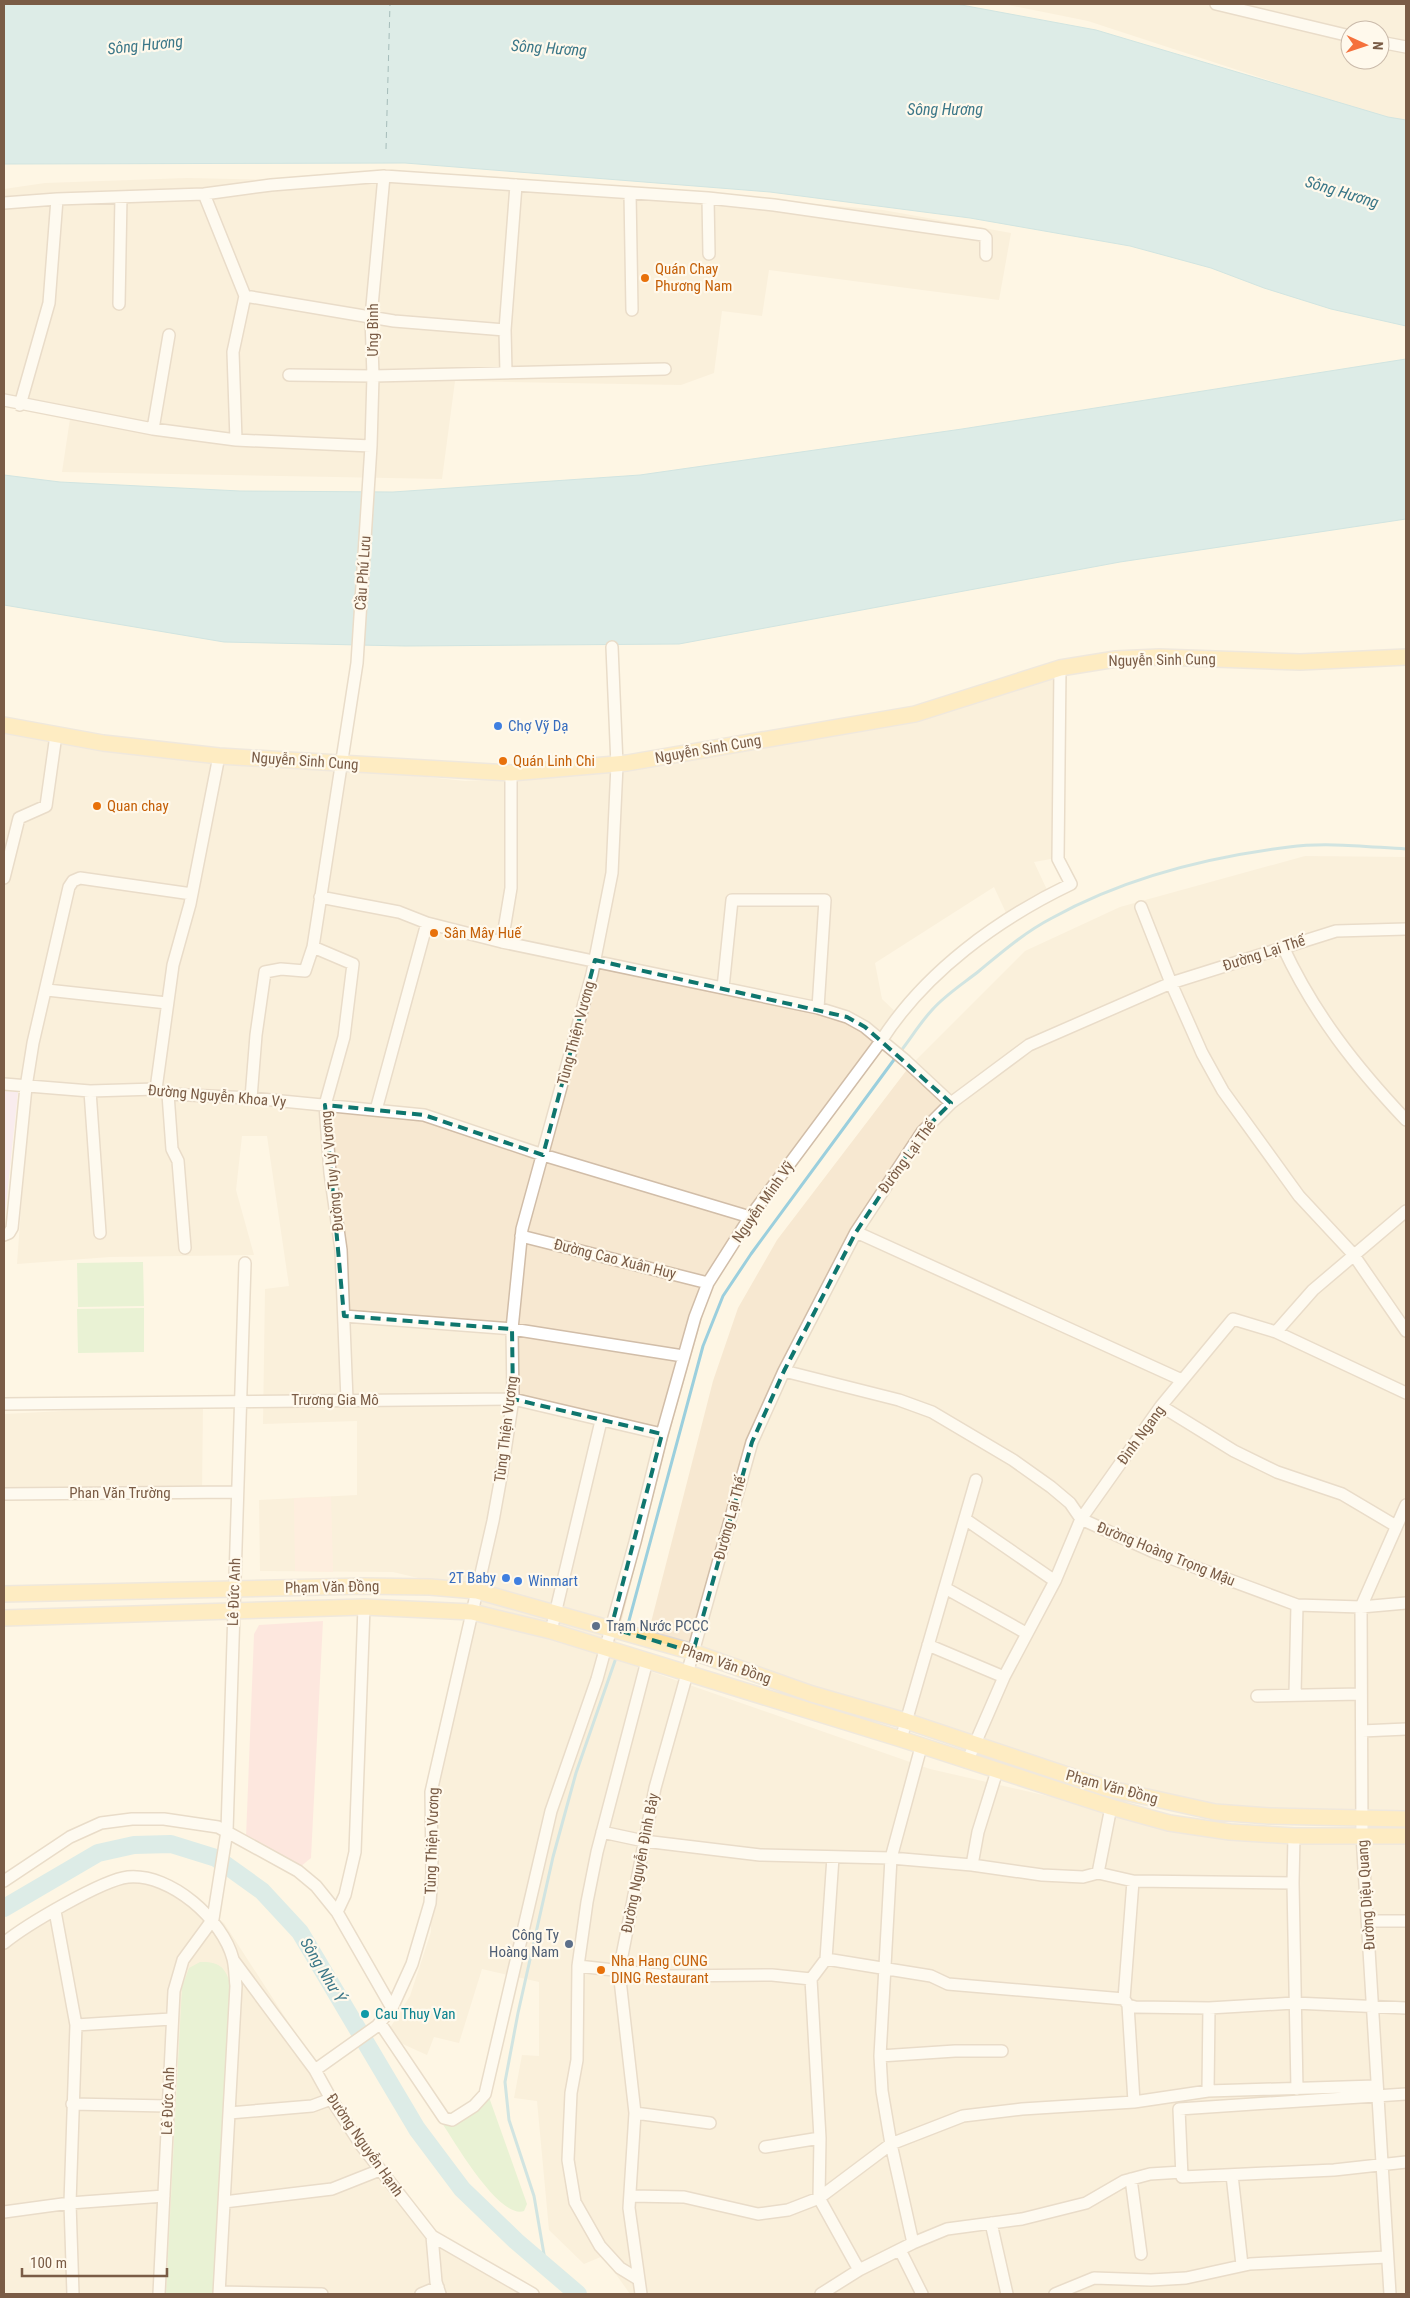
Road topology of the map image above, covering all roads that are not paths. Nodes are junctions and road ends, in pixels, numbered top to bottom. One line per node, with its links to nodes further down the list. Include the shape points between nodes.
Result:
1 (1216, 4): 2 (street)
2 (1236, 7): 3 (street)
3 (1340, 33)
4 (1390, 44): 5 (street)
5 (1406, 47)
6 (384, 176): 7 (street); 9 (street); 19 (street, Ưng Bình)
7 (516, 185): 8 (street); 20 (street)
8 (630, 193): 11 (street); 18 (street)
9 (204, 194): 10 (street); 16 (street)
10 (121, 197): 12 (street); 17 (street)
11 (708, 198): 14 (street); 15 (street, via 983,235 986,238)
12 (57, 199): 13 (street); 27 (street, via 49,303)
13 (4, 203)
14 (709, 254)
15 (986, 255)
16 (245, 296): 19 (street); 29 (street, via 233,352)
17 (119, 304)
18 (632, 310)
19 (371, 317): 20 (street); 25 (street, Ưng Bình)
20 (505, 330): 23 (street)
21 (169, 335): 28 (street)
22 (666, 369): 23 (street)
23 (506, 372): 25 (street)
24 (289, 375): 25 (street)
25 (373, 376): 30 (street, Ưng Bình)
26 (4, 400): 27 (street)
27 (20, 405): 28 (street)
28 (153, 429): 29 (street)
29 (236, 440): 30 (street)
30 (371, 446): 31 (street, Ưng Bình)
31 (369, 484): 38 (street, Cầu Phú Lưu, via 357,663)
32 (612, 647): 39 (street, Tùng Thiện Vương)
33 (1406, 657): 34 (main road, Nguyễn Sinh Cung, via 1300,662 1159,657 1116,659)
34 (1060, 668): 39 (main road, Nguyễn Sinh Cung, via 915,714); 56 (street, Nguyễn Minh Vỹ, via 1058,859 1071,884 1006,919 951,962 896,1018)
35 (4, 725): 36 (main road, Nguyễn Sinh Cung)
36 (56, 735): 37 (main road, Nguyễn Sinh Cung); 41 (street, via 46,806 19,818)
37 (220, 756): 38 (main road, Nguyễn Sinh Cung); 42 (street)
38 (343, 764): 40 (main road, Nguyễn Sinh Cung); 43 (street)
39 (617, 765): 40 (main road, Nguyễn Sinh Cung); 50 (street, Tùng Thiện Vương, via 612,872)
40 (511, 773): 47 (street, via 511,888)
41 (4, 878)
42 (192, 894): 53 (street, via 80,878 74,880 69,887); 54 (street, via 173,965)
43 (320, 897): 45 (street, via 399,912); 48 (street)
44 (1141, 908): 51 (street)
45 (427, 923): 47 (street); 65 (street)
46 (1406, 929): 49 (street, Đường Lại Thế, via 1336,931)
47 (502, 942): 50 (street)
48 (313, 947): 62 (street, via 305,971 265,972); 64 (street, Đường Tuy Lý Vương, via 353,964 344,1037)
49 (1283, 947): 51 (street, Đường Lại Thế); 66 (street, via 1298,980 1347,1053)
50 (595, 960): 52 (street); 67 (street, Tùng Thiện Vương)
51 (1171, 983): 63 (street, Đường Lại Thế, via 1029,1045); 75 (street, via 1202,1053 1239,1114 1299,1196)
52 (723, 988): 55 (street); 55 (street, via 732,900 825,900)
53 (47, 990): 54 (street); 58 (street)
54 (167, 1003): 59 (street)
55 (818, 1008): 56 (street, via 847,1017)
56 (885, 1044): 63 (street); 69 (street, Nguyễn Minh Vỹ)
57 (4, 1084): 58 (street, Đường Nguyễn Khoa Vy)
58 (26, 1086): 60 (street, Đường Nguyễn Khoa Vy); 72 (street, via 12,1228)
59 (156, 1089): 60 (street, Đường Nguyễn Khoa Vy); 61 (street, Đường Nguyễn Khoa Vy)
60 (90, 1091): 71 (street)
61 (168, 1094): 62 (street, Đường Nguyễn Khoa Vy); 74 (street, via 172,1149 178,1161)
62 (251, 1098): 64 (street, Đường Nguyễn Khoa Vy)
63 (951, 1103): 70 (street, Đường Lại Thế, via 922,1132)
64 (325, 1105): 65 (street, Đường Nguyễn Khoa Vy); 78 (street, Đường Tuy Lý Vương, via 341,1250)
65 (376, 1110): 67 (street, Đường Nguyễn Khoa Vy, via 424,1115)
66 (1406, 1120)
67 (543, 1155): 69 (street, Đường Nguyễn Khoa Vy); 73 (street, Tùng Thiện Vương)
68 (1406, 1210): 75 (street)
69 (750, 1217): 77 (street, Nguyễn Minh Vỹ)
70 (856, 1232): 83 (street, Đường Lại Thế); 84 (street)
71 (100, 1233)
72 (4, 1234)
73 (521, 1236): 77 (street, Đường Cao Xuân Huy); 79 (street, Tùng Thiện Vương)
74 (185, 1248)
75 (1353, 1254): 80 (street); 81 (street, via 1313,1290)
76 (245, 1263): 88 (street, Lê Đức Anh)
77 (708, 1283): 82 (street, Nguyễn Minh Vỹ)
78 (344, 1316): 79 (street); 87 (street, Đường Tuy Lý Vương)
79 (512, 1329): 82 (street); 86 (street, Tùng Thiện Vương)
80 (1406, 1331)
81 (1276, 1332): 84 (street, Đình Ngang, via 1234,1318); 85 (street)
82 (683, 1356): 92 (street, Nguyễn Minh Vỹ)
83 (784, 1371): 98 (street, Đường Hoàng Trọng Mậu, via 899,1400 932,1412 1013,1460 1051,1487 1070,1503); 118 (street, Đường Lại Thế, via 752,1442)
84 (1182, 1380): 90 (street, Đình Ngang)
85 (1406, 1393)
86 (513, 1399): 87 (street, Trương Gia Mô); 91 (street, Trương Gia Mô); 103 (street, Tùng Thiện Vương, via 493,1521)
87 (347, 1400): 88 (street, Trương Gia Mô)
88 (239, 1401): 89 (street, Trương Gia Mô); 94 (street, Lê Đức Anh)
89 (4, 1404)
90 (1162, 1406): 98 (street, Đình Ngang); 99 (street, via 1234,1451 1277,1472 1342,1494)
91 (601, 1421): 92 (street, Trương Gia Mô); 111 (street)
92 (662, 1434): 114 (street, Nguyễn Minh Vỹ, via 635,1542)
93 (976, 1480): 97 (street)
94 (237, 1492): 95 (street, Phan Văn Trường); 101 (street, Lê Đức Anh)
95 (4, 1494)
96 (1406, 1506): 99 (street, Đường Diệu Quang)
97 (965, 1518): 100 (street); 102 (street)
98 (1080, 1519): 100 (street, Đình Ngang); 106 (street, Đường Hoàng Trọng Mậu, via 1154,1552)
99 (1396, 1526): 108 (street, Đường Diệu Quang)
100 (1055, 1581): 115 (street, Đình Ngang)
101 (235, 1588): 103 (main road, Phạm Văn Đồng, via 364,1586); 104 (main road, Phạm Văn Đồng); 109 (street, Lê Đức Anh)
102 (945, 1588): 115 (street); 116 (street)
103 (476, 1591): 110 (street, Tùng Thiện Vương); 111 (main road, Phạm Văn Đồng)
104 (4, 1594)
105 (1406, 1603): 108 (street, Đường Hoàng Trọng Mậu)
106 (1297, 1605): 108 (street, Đường Hoàng Trọng Mậu); 122 (street)
107 (364, 1606): 109 (main road, Phạm Văn Đồng); 110 (main road, Phạm Văn Đồng); 150 (street, via 355,1852 345,1895)
108 (1361, 1607): 123 (street, Đường Diệu Quang)
109 (234, 1612): 112 (main road, Phạm Văn Đồng); 136 (street, Lê Đức Anh)
110 (472, 1612): 113 (main road, Phạm Văn Đồng); 163 (street, Tùng Thiện Vương, via 431,1792 430,1903 412,1964)
111 (556, 1612): 113 (street); 114 (main road, Phạm Văn Đồng)
112 (4, 1618)
113 (551, 1631): 117 (main road, Phạm Văn Đồng)
114 (620, 1631): 117 (street, Nguyễn Minh Vỹ); 118 (main road, Phạm Văn Đồng)
115 (1026, 1633): 121 (street, Đình Ngang)
116 (928, 1645): 121 (street); 125 (street)
117 (615, 1651): 119 (main road, Phạm Văn Đồng); 168 (street, Nguyễn Minh Vỹ, via 597,1679 551,1811 485,2094 474,2106 452,2120 444,2118)
118 (693, 1652): 120 (street, Đường Lại Thế); 125 (main road, Phạm Văn Đồng, via 812,1694)
119 (647, 1661): 120 (main road, Phạm Văn Đồng); 137 (street)
120 (688, 1673): 128 (main road, Phạm Văn Đồng); 141 (street, Đường Nguyễn Đình Bảy, via 655,1788)
121 (1004, 1677): 129 (street, Đình Ngang)
122 (1295, 1693): 123 (street); 124 (street)
123 (1361, 1694): 127 (street, Đường Diệu Quang)
124 (1258, 1696)
125 (906, 1721): 128 (street); 129 (main road, Phạm Văn Đồng)
126 (1406, 1729): 127 (street)
127 (1362, 1731): 134 (street, Đường Diệu Quang)
128 (901, 1739): 130 (main road, Phạm Văn Đồng)
129 (974, 1745): 131 (street, Đình Ngang); 134 (main road, Phạm Văn Đồng, via 1106,1788 1215,1812)
130 (921, 1746): 131 (main road, Phạm Văn Đồng); 143 (street)
131 (967, 1762): 132 (main road, Phạm Văn Đồng)
132 (997, 1771): 133 (main road, Phạm Văn Đồng); 144 (street, via 978,1832)
133 (1112, 1808): 139 (main road, Phạm Văn Đồng, via 1169,1823 1230,1832); 145 (street)
134 (1363, 1818): 135 (main road, Phạm Văn Đồng); 138 (street, Đường Diệu Quang)
135 (1406, 1819)
136 (228, 1831): 146 (street, via 164,1819 101,1823 70,1838); 150 (street, via 298,1871 316,1886); 151 (street, Lê Đức Anh)
137 (602, 1832): 141 (street); 157 (street)
138 (1362, 1835): 139 (main road, Phạm Văn Đồng); 140 (main road, Phạm Văn Đồng); 152 (street, Đường Diệu Quang)
139 (1294, 1836): 148 (street)
140 (1406, 1836)
141 (644, 1840): 142 (street, via 760,1855); 159 (street, Đường Nguyễn Đình Bảy)
142 (834, 1857): 143 (street); 156 (street)
143 (892, 1858): 144 (street); 158 (street)
144 (972, 1865): 145 (street, via 1042,1875 1083,1877)
145 (1098, 1873): 147 (street)
146 (4, 1881)
147 (1133, 1881): 148 (street); 161 (street)
148 (1293, 1883): 162 (street)
149 (55, 1911): 151 (street, via 104,1884 129,1877 152,1880 178,1890); 154 (street); 169 (street)
150 (337, 1912): 163 (street)
151 (212, 1920): 155 (street); 167 (street, Lê Đức Anh, via 183,1960 174,1991)
152 (1368, 1921): 153 (street); 165 (street, Đường Diệu Quang)
153 (1406, 1921)
154 (4, 1943)
155 (233, 1959): 172 (street, Đường Nguyễn Hạnh); 181 (street, via 236,1986)
156 (826, 1959): 158 (street); 160 (street)
157 (578, 1966): 159 (street); 207 (street, via 577,2060 571,2093 568,2160 570,2177 576,2202 600,2246 620,2268)
158 (885, 1969): 161 (street, via 930,1976 948,1984); 171 (street)
159 (620, 1971): 160 (street, via 667,1976 772,1975); 182 (street, Đường Nguyễn Đình Bảy)
160 (812, 1979): 184 (street)
161 (1126, 2002): 164 (street, via 1135,2007); 178 (street)
162 (1294, 2003): 164 (street); 165 (street); 173 (street)
163 (392, 2008): 168 (street, Tùng Thiện Vương)
164 (1209, 2008): 174 (street)
165 (1373, 2008): 166 (street); 175 (street, Đường Diệu Quang)
166 (1406, 2008)
167 (172, 2019): 169 (street); 180 (street, Lê Đức Anh)
168 (378, 2024): 172 (street, Tùng Thiện Vương)
169 (76, 2025): 179 (street)
170 (1002, 2051): 171 (street)
171 (880, 2056): 185 (street)
172 (315, 2070): 177 (street, Đường Nguyễn Hạnh)
173 (1297, 2089): 174 (street); 175 (street)
174 (1208, 2091): 178 (street)
175 (1377, 2092): 176 (street); 188 (street, Đường Diệu Quang); 190 (street, via 1180,2109)
176 (1406, 2094)
177 (331, 2099): 181 (street, via 312,2106); 189 (street, Đường Nguyễn Hạnh)
178 (1134, 2102): 185 (street, via 1022,2108 963,2116)
179 (72, 2104): 180 (street); 197 (street)
180 (167, 2106): 193 (street, Lê Đức Anh)
181 (229, 2113): 196 (street)
182 (636, 2113): 183 (street); 194 (street, Đường Nguyễn Đình Bảy)
183 (710, 2123)
184 (820, 2138): 186 (street); 195 (street)
185 (891, 2144): 195 (street); 201 (street)
186 (765, 2147)
187 (1406, 2162): 188 (street)
188 (1380, 2166): 191 (street); 204 (street, Đường Diệu Quang)
189 (380, 2170): 196 (street, via 332,2189); 200 (street, Đường Nguyễn Hạnh)
190 (1182, 2172): 191 (street, via 1182,2178); 192 (street)
191 (1232, 2175): 205 (street)
192 (1131, 2179): 199 (street, via 1086,2202 1022,2219); 203 (street)
193 (164, 2196): 197 (street); 211 (street, Lê Đức Anh)
194 (631, 2196): 195 (street, via 684,2197 758,2214 788,2210); 207 (street, Đường Nguyễn Đình Bảy, via 629,2208)
195 (819, 2198): 206 (street)
196 (224, 2202): 209 (street)
197 (70, 2203): 198 (street); 210 (street)
198 (4, 2212)
199 (991, 2223): 201 (street, via 947,2229); 218 (street)
200 (432, 2236): 208 (street); 214 (street, Đường Nguyễn Hạnh)
201 (913, 2243): 202 (street)
202 (900, 2250): 206 (street); 217 (street)
203 (1141, 2254)
204 (1387, 2257): 205 (street); 220 (street, Đường Diệu Quang)
205 (1242, 2265): 219 (street, via 1186,2278 1094,2278)
206 (859, 2270): 216 (street)
207 (638, 2279): 215 (street, Đường Nguyễn Đình Bảy)
208 (439, 2291): 213 (street)
209 (219, 2293): 212 (street)
210 (73, 2294)
211 (160, 2294)
212 (322, 2294)
213 (421, 2294)
214 (533, 2294)
215 (641, 2294)
216 (821, 2294)
217 (922, 2294)
218 (1007, 2294)
219 (1055, 2294)
220 (1390, 2294)

